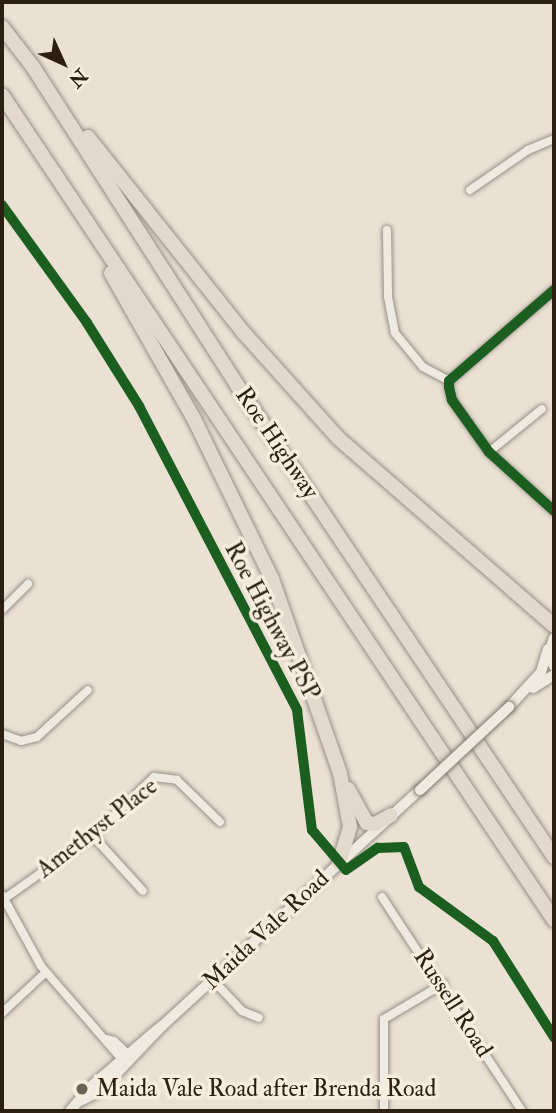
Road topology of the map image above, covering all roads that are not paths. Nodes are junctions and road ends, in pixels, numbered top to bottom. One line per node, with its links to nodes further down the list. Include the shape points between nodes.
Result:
1 (2, 27): 2 (highway, Roe Highway)
2 (33, 67): 15 (highway, via 243,332 338,439); 27 (highway, Roe Highway, via 237,385)
3 (2, 96): 6 (highway, Roe Highway)
4 (554, 139): 5 (street, via 528,150)
5 (470, 190)
6 (78, 210): 23 (highway, via 194,419 272,579); 32 (highway, Roe Highway)
7 (387, 230): 9 (street, via 388,297 395,333 423,367)
8 (554, 290): 9 (street)
9 (449, 381): 11 (street, via 452,400)
10 (542, 410): 11 (street)
11 (489, 452): 12 (street)
12 (554, 511)
13 (28, 584): 14 (street)
14 (2, 610)
15 (554, 626)
16 (554, 638): 17 (main road, Maida Vale Road)
17 (548, 649): 18 (main road); 21 (main road, Maida Vale Road, via 541,672)
18 (554, 666)
19 (554, 675): 21 (main road, Maida Vale Road)
20 (88, 690): 22 (street, via 37,737 21,741)
21 (524, 693): 24 (main road, Maida Vale Road, bridge)
22 (2, 734)
23 (340, 773): 24 (highway, via 367,823); 28 (highway, via 350,827)
24 (391, 815): 28 (main road, Maida Vale Road)
25 (220, 822): 26 (street, Amethyst Place, via 177,780 162,776 147,782)
26 (93, 836): 29 (street); 30 (street, Amethyst Place)
27 (554, 857)
28 (339, 863): 34 (main road, Maida Vale Road)
29 (143, 891)
30 (3, 897): 33 (street)
31 (382, 897): 35 (street, Russell Road)
32 (554, 920)
33 (46, 972): 36 (street); 38 (street)
34 (212, 979): 37 (street, via 242,1011); 38 (main road, Maida Vale Road)
35 (443, 984): 40 (street, via 384,1019); 41 (street, Russell Road)
36 (2, 1013)
37 (259, 1018)
38 (127, 1059): 39 (main road, Maida Vale Road, via 96,1095)
39 (70, 1111)
40 (384, 1111)
41 (522, 1111)

